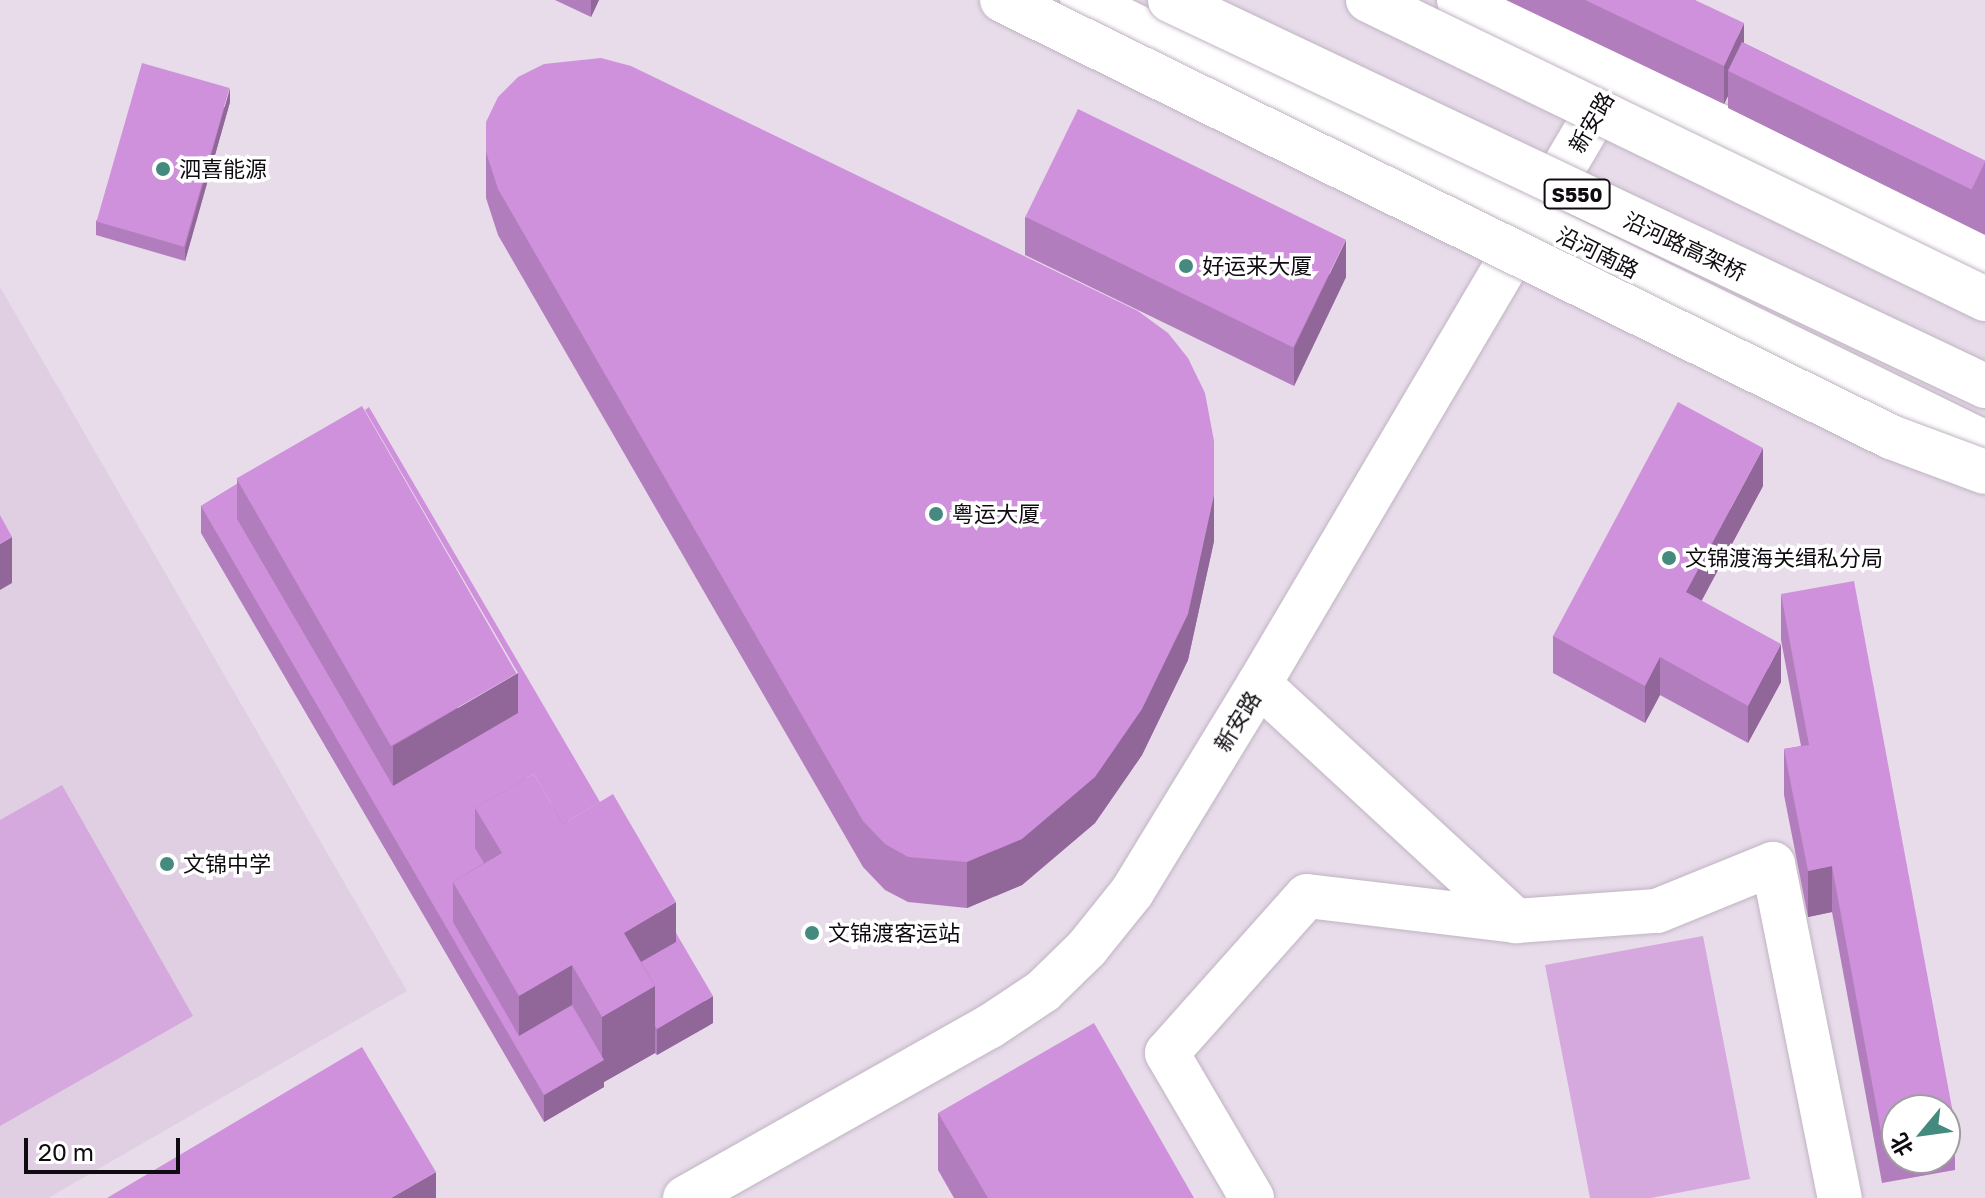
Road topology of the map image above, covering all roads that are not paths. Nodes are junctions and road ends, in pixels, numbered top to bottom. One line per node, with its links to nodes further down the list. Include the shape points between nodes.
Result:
1 (1002, 0): 12 (main road, bridge, via 1891,437)
2 (1082, 0): 7 (main road, 沿河南路)
3 (1170, 0): 10 (main road, 沿河路高架桥 / S550, bridge)
4 (1368, 0): 9 (main road, bridge)
5 (1459, 0): 6 (main road)
6 (1617, 77): 7 (main road, 新安路); 8 (main road)
7 (1534, 221): 11 (main road, 沿河南路); 13 (main road, 新安路)
8 (1985, 255)
9 (1985, 299)
10 (1985, 386)
11 (1985, 443)
12 (1985, 472)
13 (1259, 684): 14 (main road); 15 (main road, 新安路, via 1132,892 1043,991)
14 (1516, 921): 17 (main road, via 1307,896 1167,1053); 18 (main road, via 1657,911 1773,864)
15 (744, 1184): 16 (main road, 新安路)
16 (685, 1198)
17 (1252, 1198)
18 (1840, 1198)

